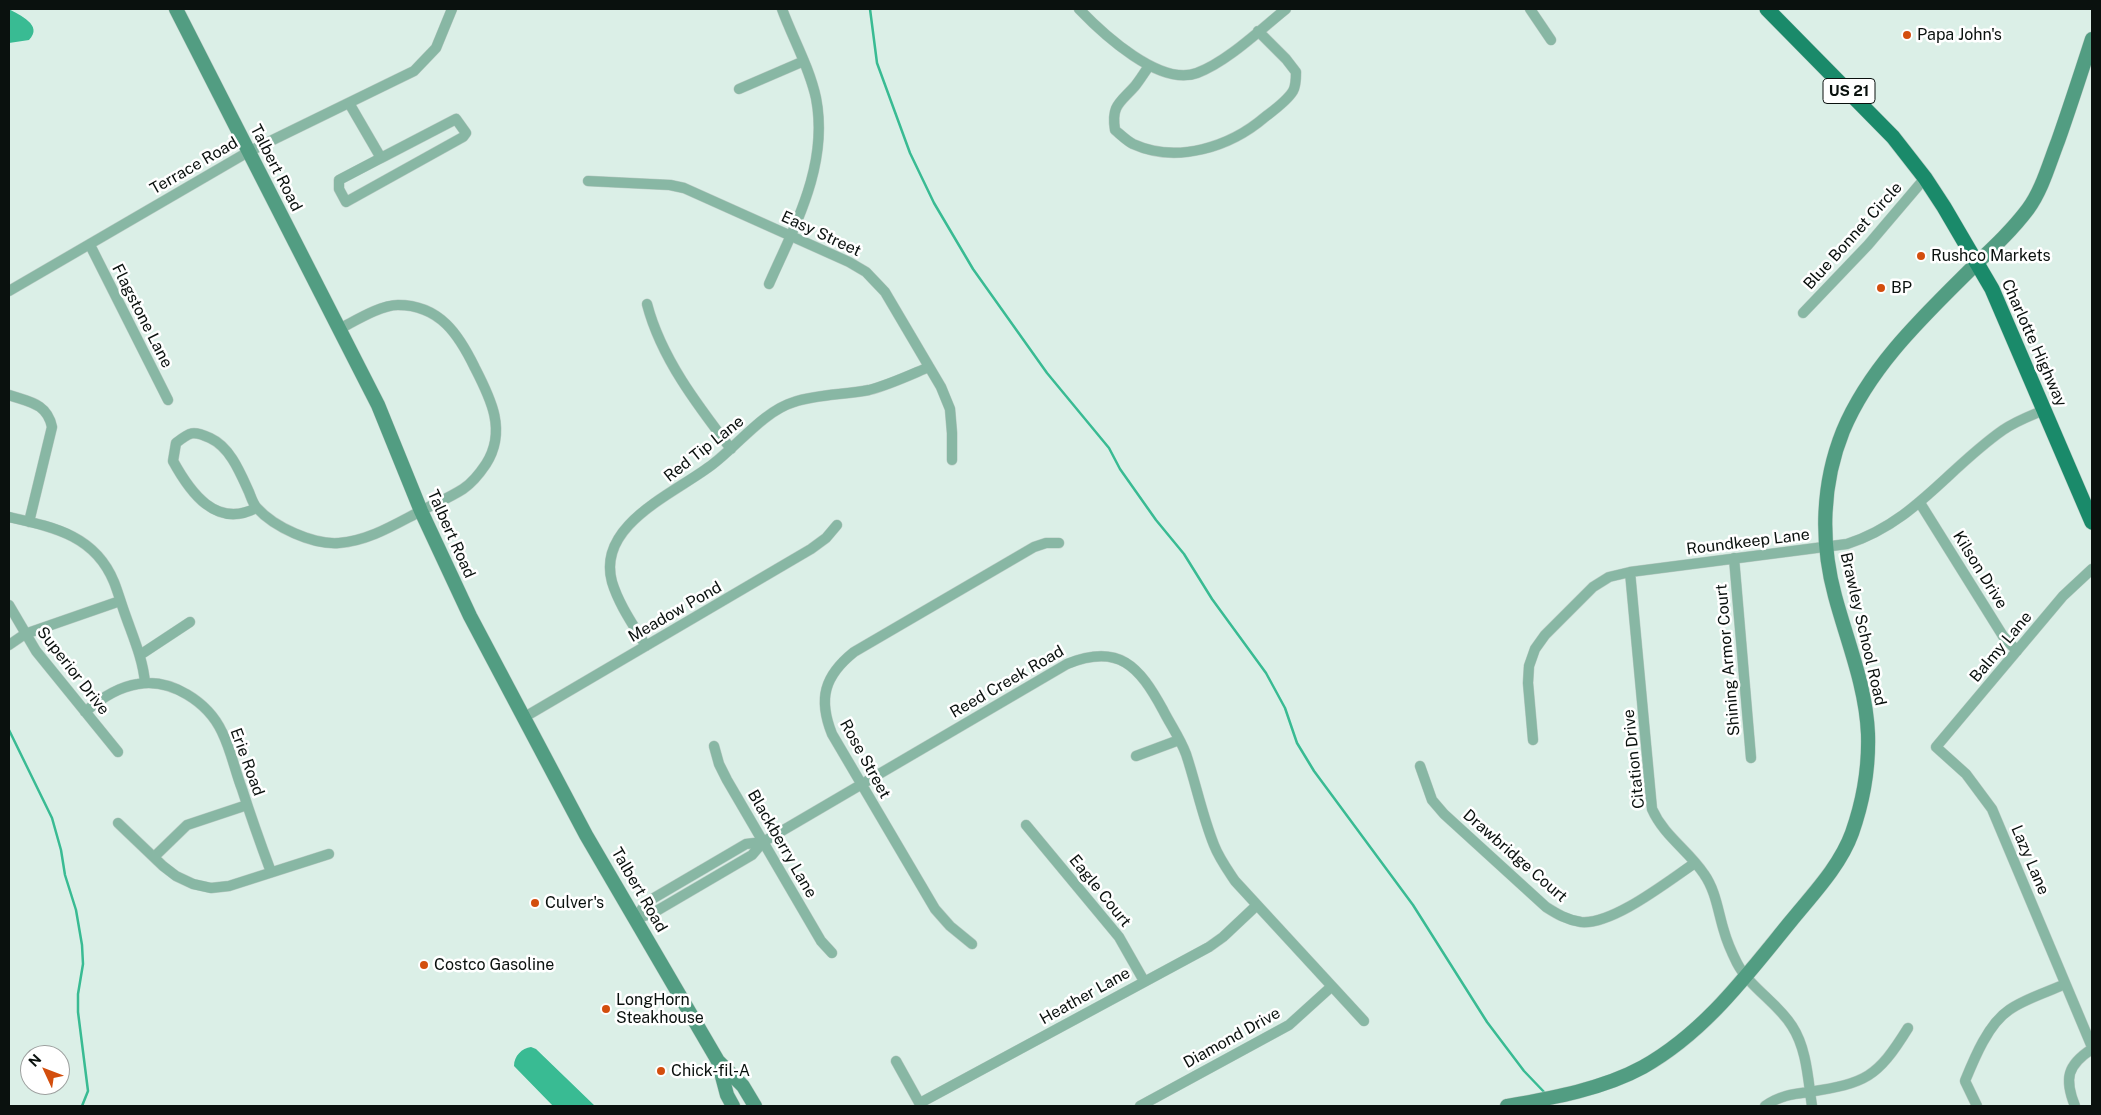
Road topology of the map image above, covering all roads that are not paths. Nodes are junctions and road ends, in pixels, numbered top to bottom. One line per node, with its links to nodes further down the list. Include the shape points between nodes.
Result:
1 (176, 9): 15 (street, Talbert Road)
2 (452, 9): 14 (street, Terrace Road, via 436,48 422,64)
3 (782, 9): 11 (street)
4 (1079, 9): 12 (street, via 1096,27)
5 (1286, 9): 8 (street)
6 (1530, 9): 10 (street)
7 (1767, 9): 17 (main road, Charlotte Highway / US 21, via 1860,101)
8 (1258, 31): 12 (street, via 1215,64 1196,74 1181,76); 12 (street, via 1296,72 1294,90 1255,126 1232,140 1206,149 1180,153 1154,150 1133,143 1115,130 1112,116 1119,101)
9 (2092, 39): 21 (street, Brawley School Road, via 2030,207)
10 (1552, 40)
11 (804, 61): 13 (street); 19 (street, via 816,98 819,133 809,191)
12 (1149, 66)
13 (739, 89)
14 (349, 103): 15 (street, Terrace Road); 16 (street)
15 (248, 152): 20 (street, Terrace Road); 26 (street, Talbert Road)
16 (381, 158): 16 (street, via 339,180 339,189 346,202 466,133 456,119)
17 (1925, 178): 21 (main road, Charlotte Highway / US 21); 25 (street, Blue Bonnet Circle, via 1868,245)
18 (588, 181): 19 (street, Easy Street, via 684,188)
19 (790, 236): 22 (street); 27 (street, Easy Street, via 849,262 880,285)
20 (90, 245): 23 (street, Terrace Road); 29 (street, Flagstone Lane)
21 (1978, 263): 30 (main road, Charlotte Highway / US 21); 41 (street, Brawley School Road, via 1901,342 1856,402 1829,476 1825,502)
22 (769, 284)
23 (9, 291)
24 (647, 304): 31 (street, via 681,380)
25 (1803, 313)
26 (339, 329): 35 (street, Talbert Road, via 378,405); 35 (street, via 390,306 428,312 443,320 459,337 487,391 497,427 490,458 465,488)
27 (929, 367): 31 (street, Red Tip Lane, via 872,389 794,402 771,415); 32 (street, Easy Street, via 950,409)
28 (9, 395): 37 (street, via 44,409 50,416 52,427)
29 (168, 400)
30 (2044, 410): 33 (street, Roundkeep Lane, via 2019,420 1985,443); 38 (main road, Charlotte Highway / US 21)
31 (731, 449): 50 (street, Red Tip Lane, via 698,476 638,516 625,527 616,542 610,562 612,581)
32 (952, 460)
33 (1920, 503): 41 (street, Roundkeep Lane, via 1868,537); 51 (street, Kilson Drive, via 2004,636)
34 (256, 508): 34 (street, via 244,514 231,515 211,508 184,483 172,461 176,442 189,433 200,433 219,442 236,465); 35 (street, via 306,539 338,543 383,532)
35 (421, 511): 55 (street, Talbert Road, via 450,576)
36 (9, 517): 37 (street)
37 (29, 522): 45 (street, via 76,537 91,548 103,562)
38 (2092, 522)
39 (837, 525): 50 (street, Meadow Pond, via 811,549)
40 (1059, 543): 64 (street, Rose Street, via 1034,547 862,647 839,664 829,680 824,698 825,717)
41 (1826, 547): 42 (street, Roundkeep Lane); 77 (street, Brawley School Road, via 1834,593 1866,714 1868,762 1861,802 1852,834 1842,854 1824,881)
42 (1734, 558): 44 (street, Roundkeep Lane); 62 (street, Shining Armor Court)
43 (2092, 569): 51 (street, Balmy Lane, via 2070,588)
44 (1630, 572): 57 (street, Roundkeep Lane, via 1610,577 1593,587 1545,635 1535,650 1529,666 1528,683); 71 (street, Citation Drive, via 1652,809 1666,833)
45 (120, 601): 48 (street); 52 (street)
46 (9, 605): 48 (street, Superior Drive)
47 (190, 622): 52 (street)
48 (25, 634): 49 (street); 54 (street, Superior Drive)
49 (9, 644)
50 (646, 646): 55 (street, Meadow Pond)
51 (2017, 651): 59 (street, Balmy Lane)
52 (140, 655): 53 (street)
53 (146, 683): 54 (street, Erie Road, via 113,692); 65 (street, Erie Road, via 190,696 212,716 222,731)
54 (85, 712): 60 (street, Superior Drive)
55 (523, 718): 74 (street, Talbert Road)
56 (1179, 740): 61 (street); 64 (street, Reed Creek Road, via 1149,685 1137,671 1122,660 1084,657); 73 (street, Reed Creek Road, via 1214,845 1224,865)
57 (1533, 740)
58 (714, 746): 68 (street, Blackberry Lane, via 727,780)
59 (1936, 748): 79 (street, Lazy Lane, via 1966,774 1992,809)
60 (118, 752)
61 (1136, 756)
62 (1751, 758)
63 (1420, 766): 71 (street, Drawbridge Court, via 1432,800 1444,814 1546,906 1563,917 1582,922 1601,920)
64 (861, 784): 68 (street, Reed Creek Road); 75 (street, Rose Street, via 935,909)
65 (247, 805): 70 (street, via 187,825); 72 (street, Erie Road)
66 (118, 823): 70 (street)
67 (1026, 825): 78 (street, Eagle Court, via 1119,937)
68 (763, 842): 74 (street, Reed Creek Road, via 752,855 653,913); 76 (street, Blackberry Lane, via 821,941)
69 (329, 854): 72 (street)
70 (154, 857): 72 (street, via 176,876 211,888 229,886)
71 (1695, 863): 77 (street, Citation Drive, via 1714,892 1724,932)
72 (271, 872)
73 (1257, 906): 78 (street, Heather Lane, via 1216,942); 80 (street, Reed Creek Road)
74 (635, 919): 84 (street, Talbert Road)
75 (972, 944)
76 (832, 954)
77 (1746, 976): 86 (street, Citation Drive, via 1792,1025 1801,1043); 91 (street, Brawley School Road, via 1715,1012 1684,1040 1642,1068 1604,1083)
78 (1144, 981): 87 (street, Heather Lane)
79 (2065, 984): 83 (street, Lazy Lane); 94 (street, via 2010,1009 1999,1019 1976,1055 1965,1081)
80 (1331, 987): 81 (street, Reed Creek Road); 90 (street, Diamond Drive, via 1289,1025)
81 (1364, 1021)
82 (1908, 1028): 86 (street, via 1891,1056 1876,1071 1858,1081)
83 (2092, 1048): 95 (street, via 2071,1067 2069,1091)
84 (718, 1061): 88 (street, Talbert Road); 89 (street, Talbert Road, via 743,1086)
85 (896, 1061): 87 (street)
86 (1810, 1091): 92 (street, via 1781,1097); 93 (street, Citation Drive)
87 (922, 1105)
88 (733, 1106)
89 (755, 1106)
90 (1140, 1106)
91 (1507, 1106)
92 (1765, 1106)
93 (1812, 1106)
94 (1977, 1106)
95 (2075, 1106)

